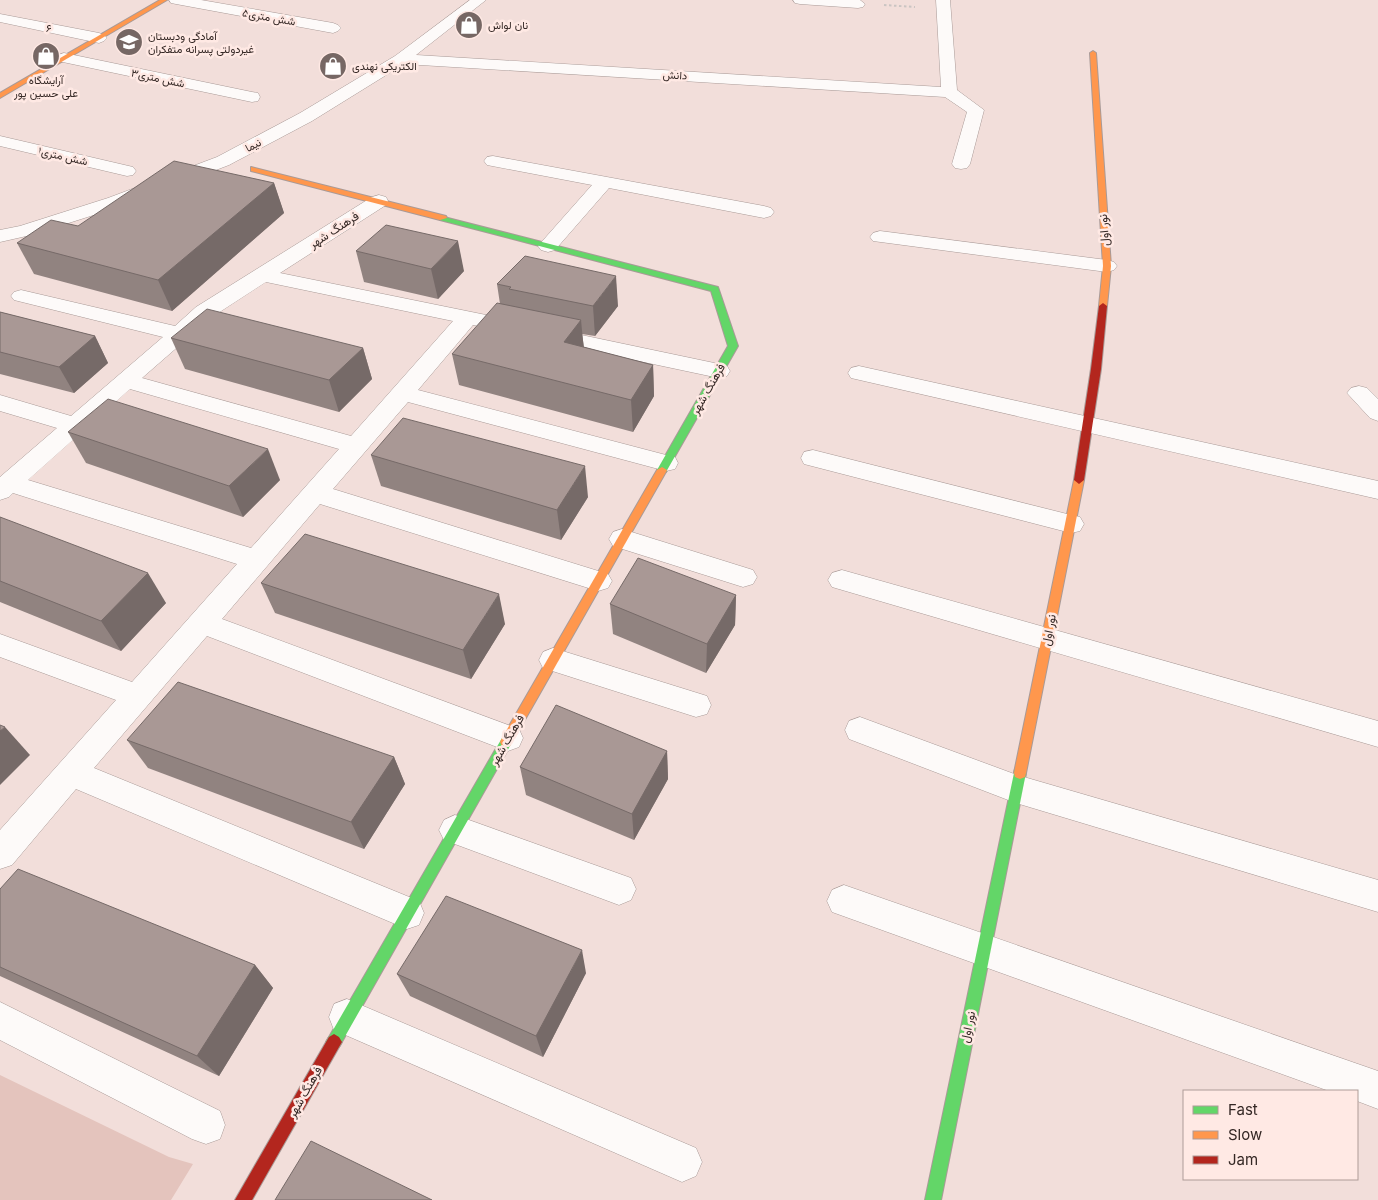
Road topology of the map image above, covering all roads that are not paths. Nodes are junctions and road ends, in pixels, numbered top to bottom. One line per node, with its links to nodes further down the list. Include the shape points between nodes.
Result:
1 (164, 0): 9 (street)
2 (176, 0): 8 (street, ۵شش متری)
3 (479, 0): 12 (street, نیما)
4 (800, 0): 5 (street)
5 (858, 4)
6 (944, 4): 13 (street)
7 (0, 18): 9 (street, ۶)
8 (333, 28)
9 (99, 38): 11 (street)
10 (1093, 53): 27 (street, نور اول)
11 (64, 58): 14 (street); 15 (street, شش متری۳)
12 (402, 59): 13 (street, دانش); 24 (street, نیما, via 306,117 223,160 115,202)
13 (949, 92): 18 (street, via 976,110)
14 (0, 96)
15 (252, 97)
16 (0, 141): 20 (street, شش متری۱)
17 (493, 161): 21 (street)
18 (961, 164)
19 (254, 169): 22 (street)
20 (127, 171)
21 (605, 182): 23 (street); 26 (street)
22 (379, 201): 26 (street, فرهنگ شهر); 28 (street, فرهنگ شهر)
23 (764, 212)
24 (0, 236)
25 (880, 237): 27 (street)
26 (548, 246): 32 (street, فرهنگ شهر, via 715,289 733,346)
27 (1107, 266): 40 (street, نور اول)
28 (262, 275): 30 (street); 31 (street, فرهنگ شهر, via 204,312)
29 (22, 296): 31 (street)
30 (468, 318): 32 (street); 35 (street)
31 (179, 334): 34 (street, فرهنگ شهر)
32 (719, 371): 43 (street, فرهنگ شهر)
33 (859, 373): 40 (street)
34 (126, 381): 39 (street, فرهنگ شهر); 41 (street)
35 (403, 393): 41 (street); 43 (street)
36 (1359, 393): 38 (street)
37 (0, 403): 39 (street)
38 (1378, 413)
39 (75, 425): 44 (street, فرهنگ شهر)
40 (1088, 426): 45 (street); 47 (street, نور اول)
41 (356, 446): 46 (street)
42 (813, 458): 47 (street)
43 (666, 463): 48 (street, فرهنگ شهر)
44 (5, 487): 49 (street)
45 (1378, 490)
46 (315, 493): 49 (street); 52 (street)
47 (1071, 524): 54 (street, نور اول)
48 (622, 539): 50 (street); 52 (street, فرهنگ شهر)
49 (257, 560): 53 (street)
50 (743, 576)
51 (842, 580): 54 (street)
52 (598, 581): 56 (street, فرهنگ شهر)
53 (202, 623): 57 (street); 61 (street)
54 (1047, 640): 60 (street); 63 (street, نور اول)
55 (0, 644): 57 (street)
56 (553, 660): 58 (street); 61 (street, فرهنگ شهر)
57 (138, 696): 62 (street)
58 (696, 705)
59 (860, 730): 63 (street)
60 (1378, 734)
61 (508, 738): 64 (street, فرهنگ شهر)
62 (71, 773): 65 (street); 69 (street)
63 (1016, 789): 67 (street); 70 (street, نور اول)
64 (455, 830): 66 (street); 69 (street, فرهنگ شهر)
65 (0, 854)
66 (619, 889)
67 (1378, 896)
68 (844, 901): 70 (street)
69 (408, 913): 71 (street, فرهنگ شهر)
70 (984, 950): 73 (street); 77 (street, نور اول)
71 (348, 1018): 75 (street); 76 (street, فرهنگ شهر)
72 (0, 1020): 74 (street)
73 (1378, 1090)
74 (206, 1124)
75 (682, 1162)
76 (243, 1200)
77 (933, 1200)

